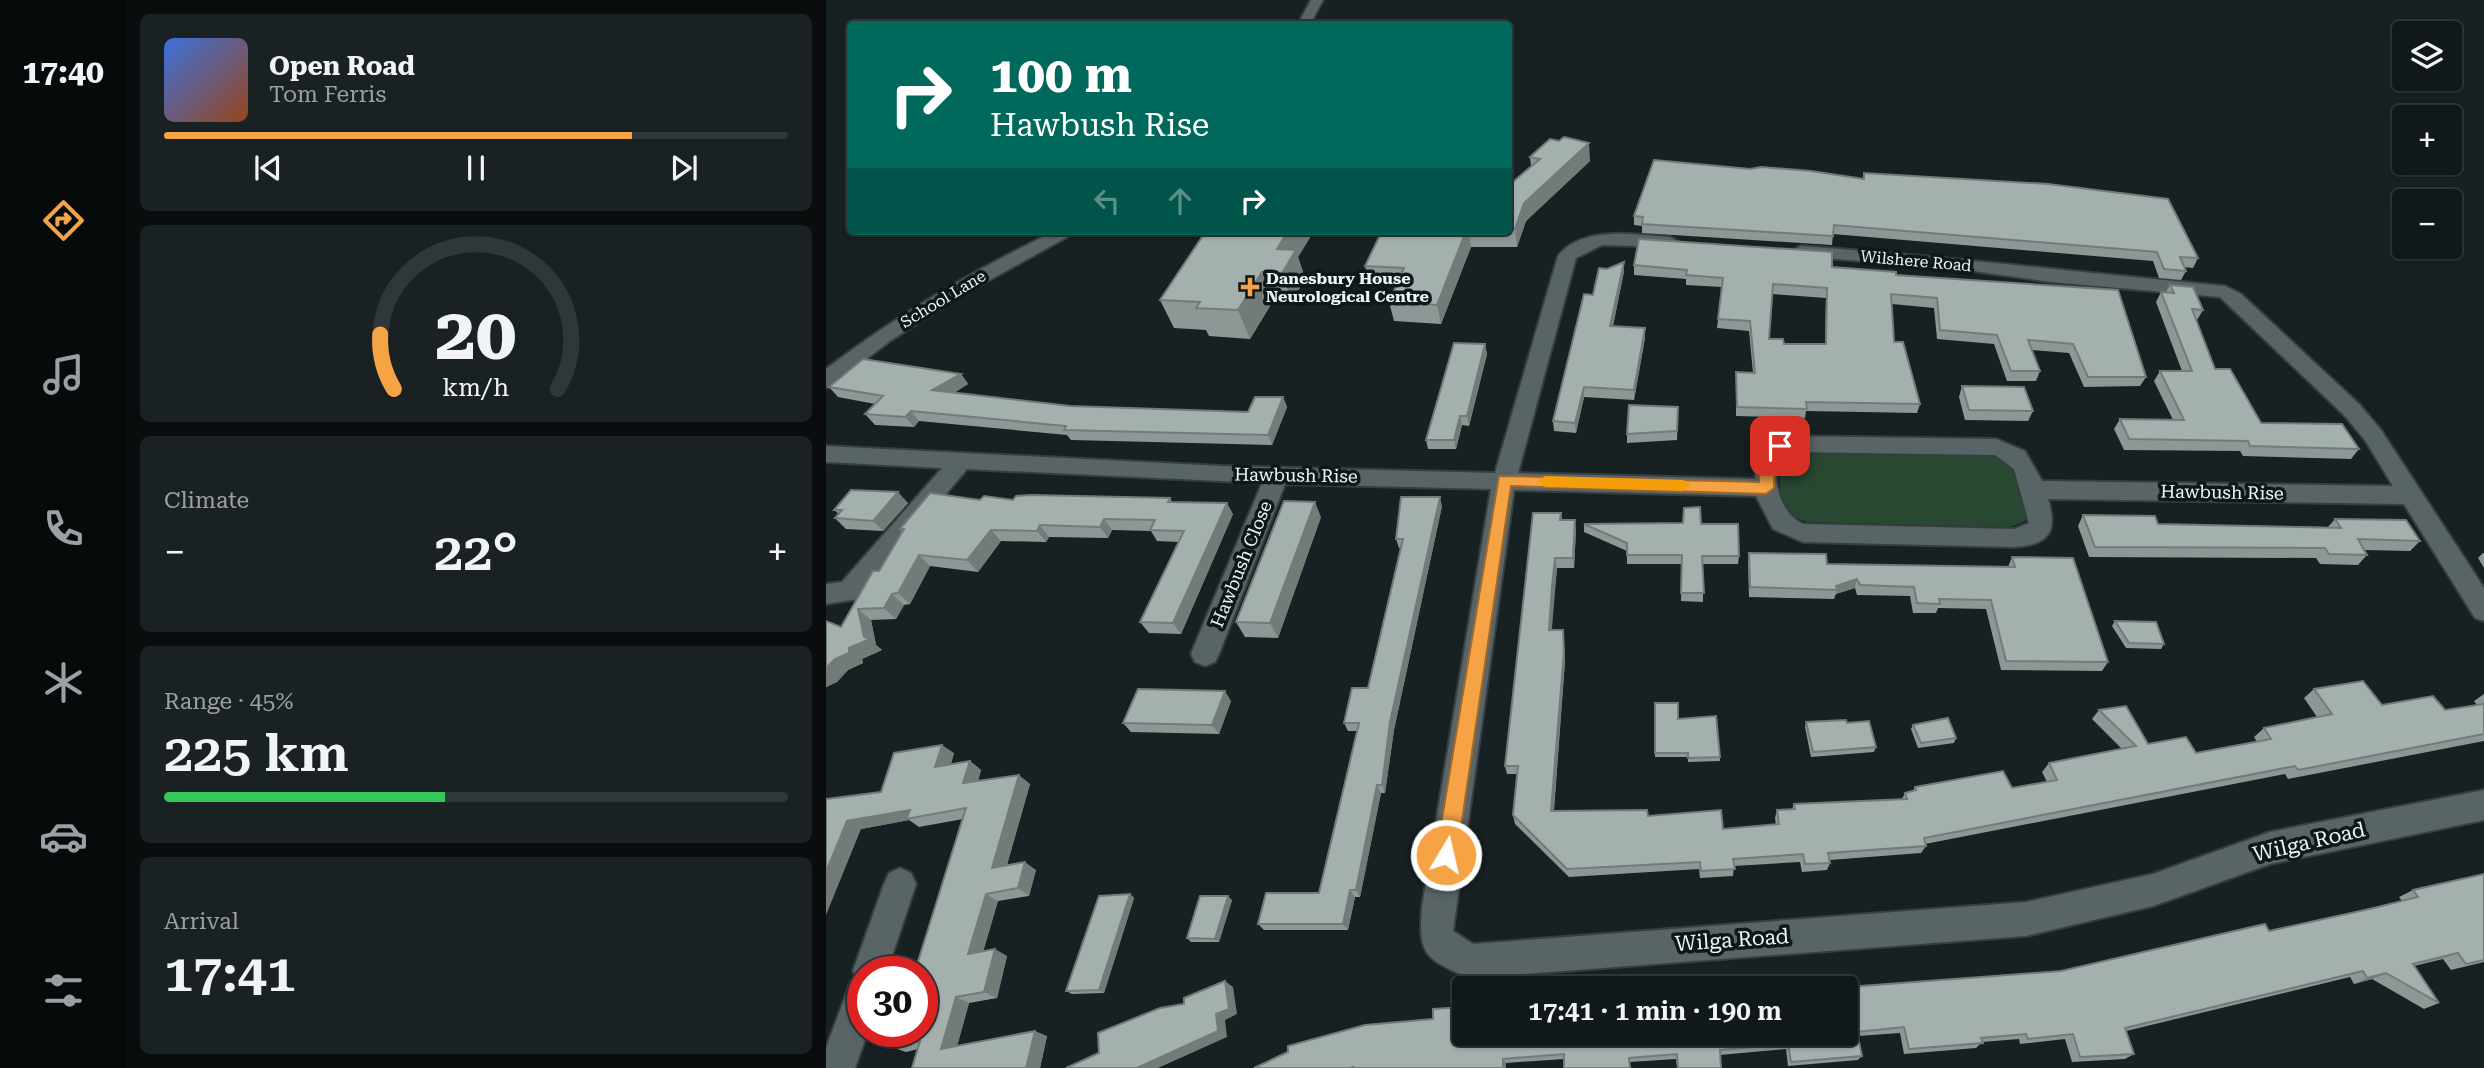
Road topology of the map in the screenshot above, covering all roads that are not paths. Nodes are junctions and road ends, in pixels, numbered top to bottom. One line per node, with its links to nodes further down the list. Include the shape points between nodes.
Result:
1 (1317, 0): 2 (street)
2 (1306, 21)
3 (1061, 235): 6 (street, School Lane, via 926,307)
4 (1684, 243): 10 (street, via 1604,240 1578,244 1567,256)
5 (1777, 250): 13 (street, Wilshere Road, via 1959,263 2224,292 2352,410)
6 (826, 380)
7 (826, 454): 8 (street, Hawbush Rise)
8 (963, 459): 9 (street, Hawbush Rise); 14 (street, via 849,592)
9 (1277, 474): 10 (street, Hawbush Rise); 16 (street, Hawbush Close)
10 (1504, 480): 11 (street, Hawbush Rise); 17 (street, Wilga Road, via 1438,907 1436,940 1470,961 2026,919 2153,890 2270,848)
11 (1766, 488): 12 (street, via 1768,458 1786,444 1996,447 2021,459); 12 (street, via 1775,518 1803,533 2014,538 2028,537 2041,527)
12 (2033, 490): 13 (street, Hawbush Rise)
13 (2411, 495): 15 (street)
14 (826, 594)
15 (2484, 610)
16 (1205, 654)
17 (2484, 805)
18 (900, 884): 19 (street)
19 (875, 956)
20 (847, 1039): 21 (street)
21 (837, 1068)

